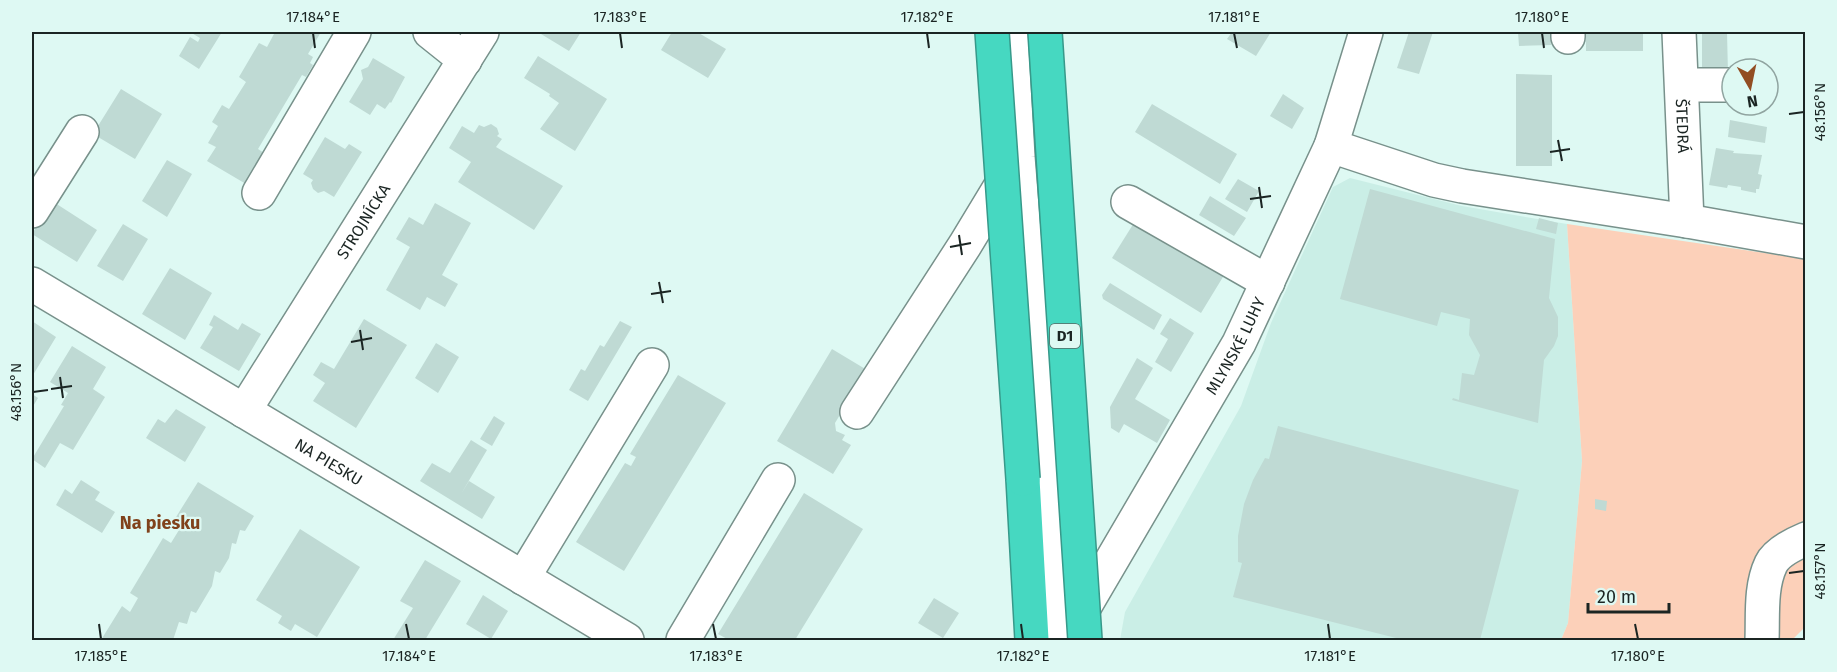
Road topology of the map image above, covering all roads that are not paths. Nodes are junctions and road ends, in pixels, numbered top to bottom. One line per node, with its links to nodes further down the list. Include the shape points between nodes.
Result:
1 (354, 32): 15 (street)
2 (430, 32): 9 (street)
3 (482, 32): 9 (street, STROJNÍCKA)
4 (992, 32): 30 (highway, bridge)
5 (1011, 32): 14 (street)
6 (1045, 32): 33 (highway, D1, bridge)
7 (1366, 32): 13 (street, MLYNSKÉ LUHY)
8 (1679, 32): 10 (street, ŠTEDRÁ)
9 (465, 60): 23 (street, STROJNÍCKA)
10 (1682, 85): 11 (street); 18 (street, ŠTEDRÁ)
11 (1720, 85)
12 (82, 132): 17 (street)
13 (1331, 146): 18 (street, via 1453,184); 20 (street, MLYNSKÉ LUHY)
14 (1018, 157): 24 (street); 31 (street)
15 (259, 193)
16 (1128, 202): 20 (street)
17 (32, 211)
18 (1687, 220): 19 (street)
19 (1806, 242)
20 (1268, 282): 32 (street, MLYNSKÉ LUHY, via 1239,343)
21 (32, 284): 23 (street, NA PIESKU)
22 (652, 365): 27 (street)
23 (244, 411): 27 (street, NA PIESKU)
24 (857, 412)
25 (778, 480): 29 (street)
26 (1806, 538): 34 (street, via 1789,546 1772,562 1764,590)
27 (523, 578): 28 (street, NA PIESKU)
28 (627, 640)
29 (683, 640)
30 (1032, 640)
31 (1057, 640)
32 (1065, 640)
33 (1085, 640)
34 (1762, 640)

